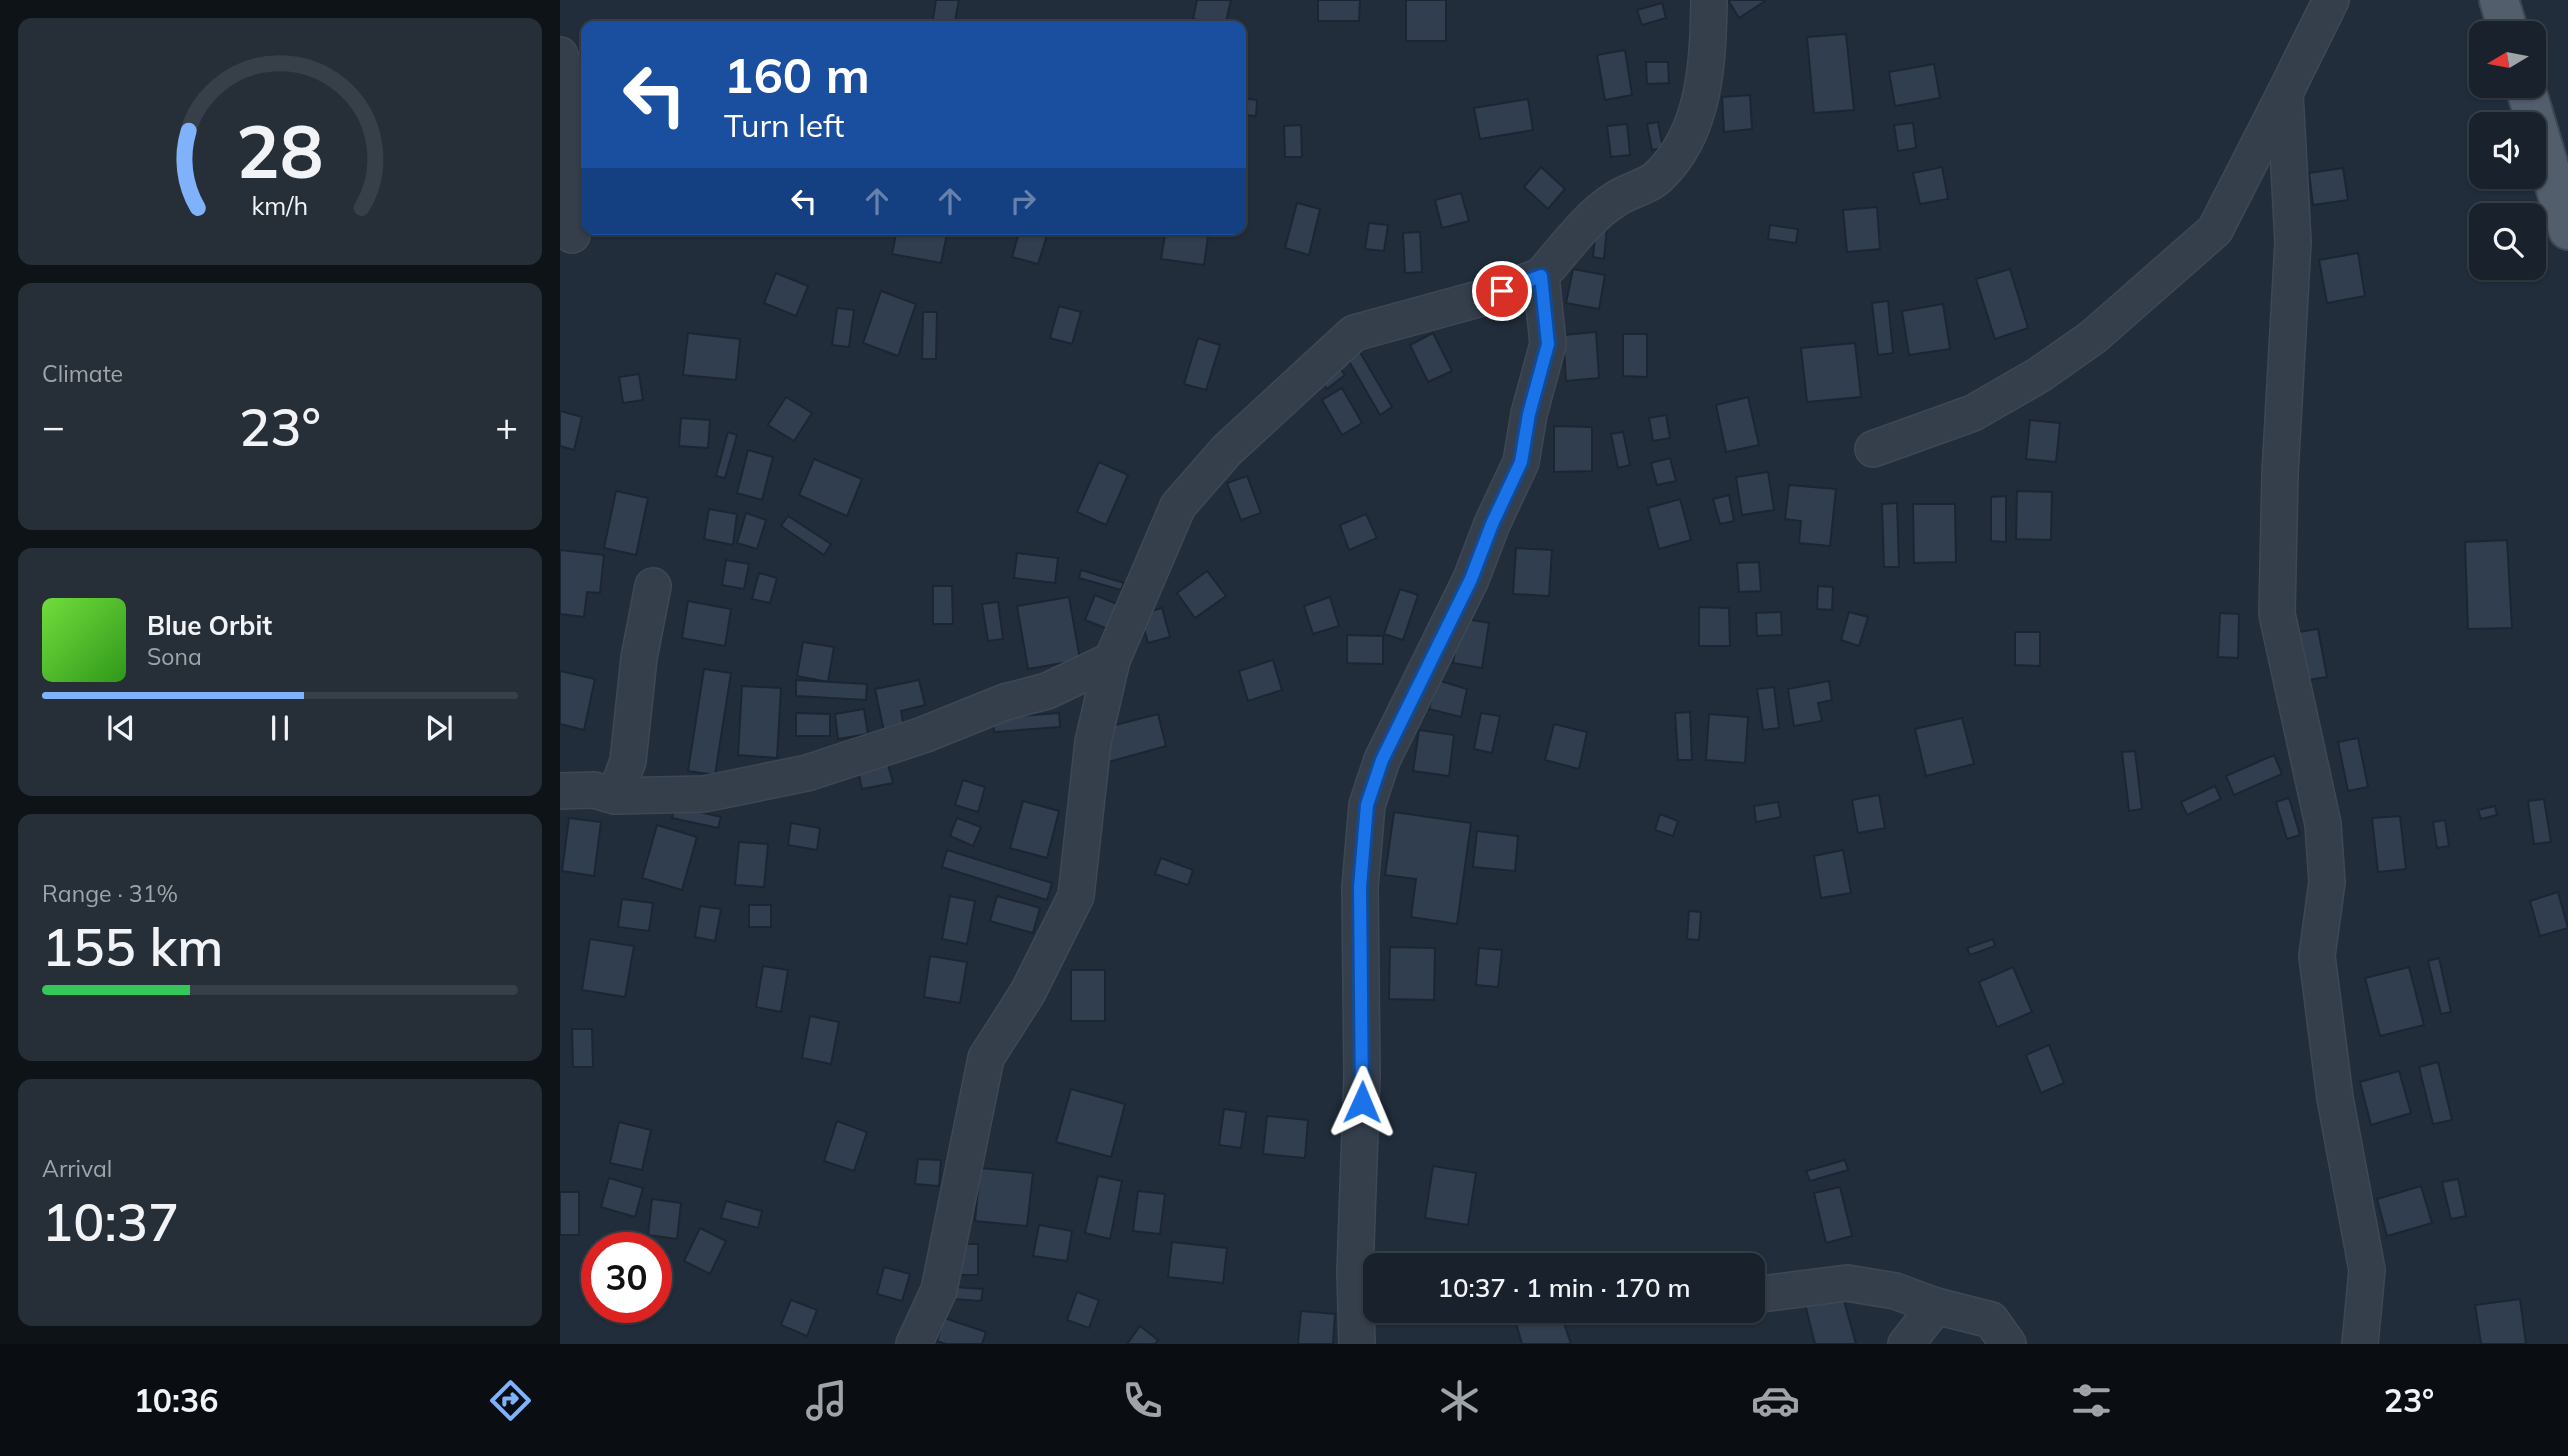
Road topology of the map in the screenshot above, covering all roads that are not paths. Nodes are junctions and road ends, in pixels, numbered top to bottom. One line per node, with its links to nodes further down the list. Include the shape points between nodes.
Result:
1 (1709, 0): 10 (street, via 1708,62 1697,111 1680,153 1657,178 1615,199)
2 (2331, 0): 6 (street)
3 (2499, 0): 4 (main road)
4 (2505, 21)
5 (560, 55): 9 (street, via 568,85)
6 (2285, 93): 11 (street, via 2215,230 2093,337 1973,413); 24 (street, via 2293,242 2277,614 2323,824 2327,883 2316,956 2335,1098 2367,1270)
7 (2529, 98): 8 (main road)
8 (2568, 230)
9 (572, 235)
10 (1541, 276): 13 (street, via 1482,298 1354,333 1227,450 1178,506); 16 (street, via 1548,344 1521,462 1471,579 1382,760 1367,805 1360,887)
11 (1873, 449)
12 (653, 586): 15 (street, via 639,658 628,761)
13 (1112, 660): 15 (street, via 1047,691 807,772 704,794); 20 (street, via 1093,742 1076,896 1027,992 986,1058 939,1290)
14 (560, 791): 15 (street, via 594,790)
15 (615, 796)
16 (1366, 1253)
17 (1765, 1294): 19 (street, via 1847,1283 1895,1290)
18 (1363, 1297): 21 (street)
19 (1936, 1306): 22 (street); 23 (street, via 1991,1320)
20 (914, 1344)
21 (1357, 1344)
22 (1906, 1344)
23 (2008, 1344)
24 (2360, 1344)

